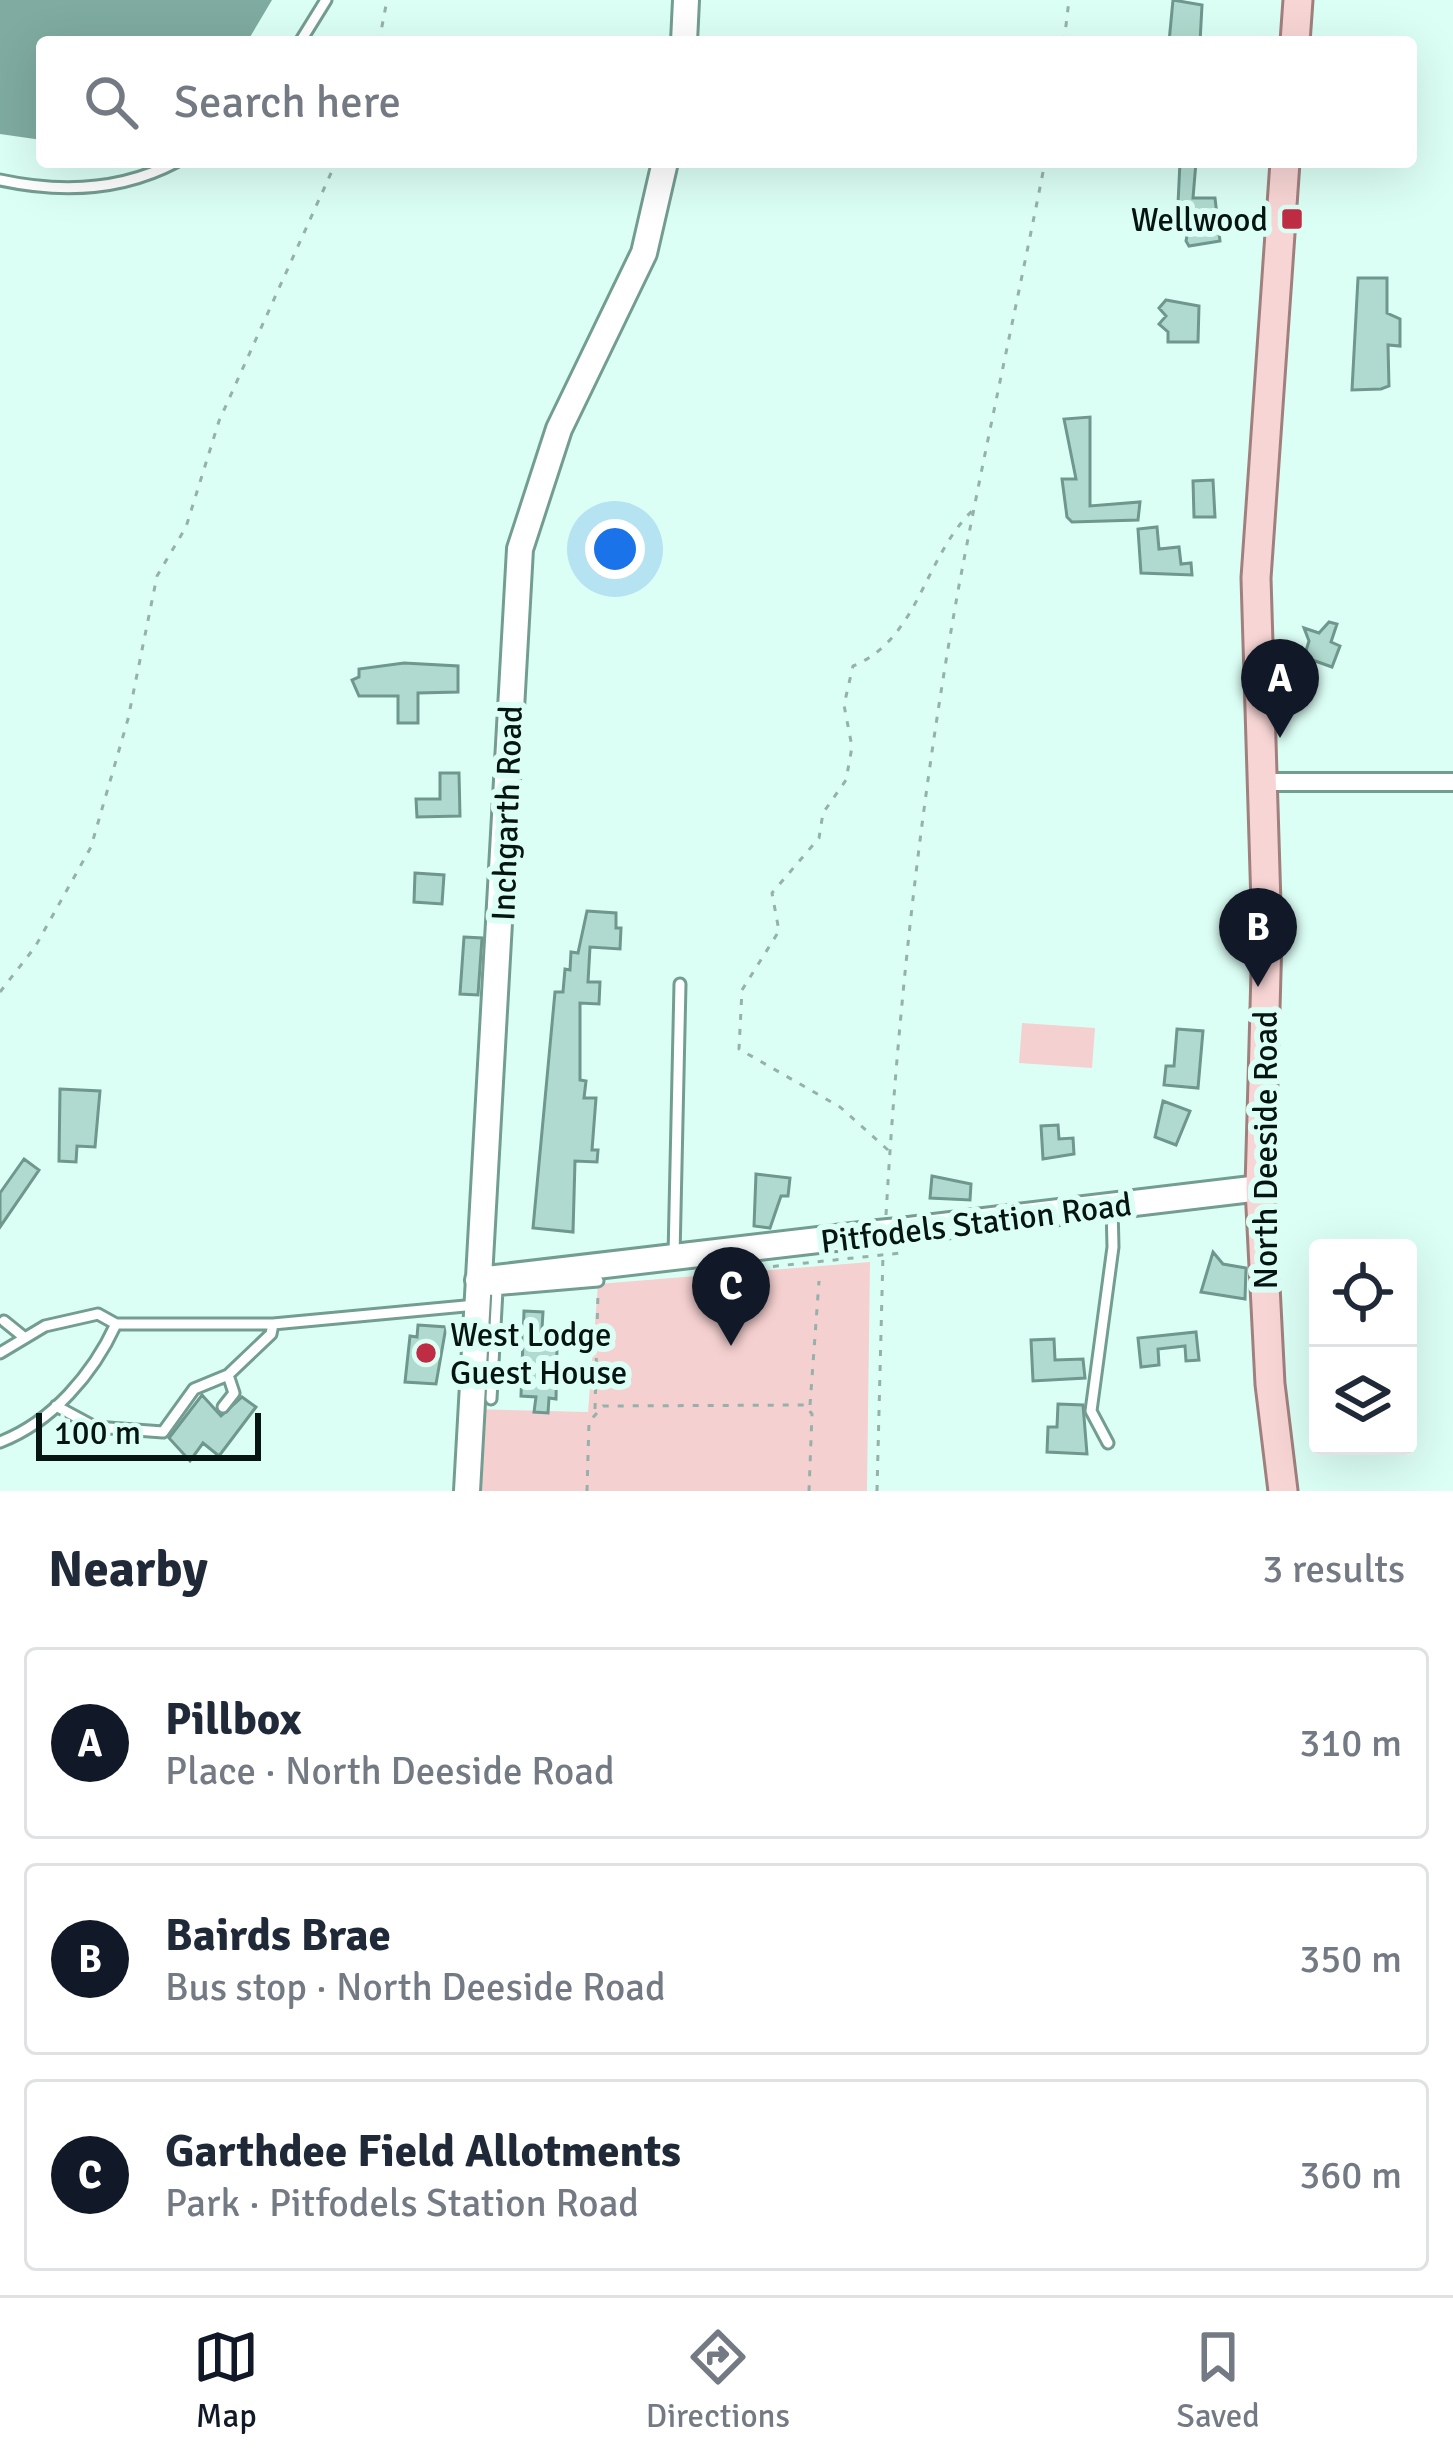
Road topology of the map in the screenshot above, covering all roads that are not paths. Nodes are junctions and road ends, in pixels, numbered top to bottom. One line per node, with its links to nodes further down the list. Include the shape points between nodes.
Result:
1 (326, 0): 4 (lane)
2 (686, 0): 5 (street)
3 (1298, 0): 6 (main road)
4 (304, 36)
5 (684, 36)
6 (1295, 36)
7 (165, 168): 10 (lane, via 105,186)
8 (664, 168): 18 (street, Inchgarth Road, via 644,253 559,429 520,549)
9 (1285, 168): 11 (main road, North Deeside Road, via 1256,578)
10 (0, 180)
11 (1264, 782): 12 (street); 14 (main road, North Deeside Road)
12 (1453, 782)
13 (680, 984): 16 (lane)
14 (1260, 1188): 15 (street, Pitfodels Station Road); 31 (main road, North Deeside Road)
15 (1112, 1206): 16 (street, Pitfodels Station Road); 29 (lane, via 1091,1411)
16 (674, 1256): 18 (street, Pitfodels Station Road)
17 (598, 1281): 18 (lane)
18 (482, 1292): 21 (lane); 25 (lane); 30 (street, Inchgarth Road)
19 (4, 1321): 22 (lane)
20 (116, 1324): 21 (lane); 22 (lane, via 98,1314); 26 (lane)
21 (273, 1324): 24 (lane)
22 (25, 1338): 23 (lane)
23 (0, 1353)
24 (228, 1375): 26 (lane, via 194,1390 163,1432 95,1427); 27 (lane, via 234,1393)
25 (491, 1400)
26 (56, 1406): 28 (lane)
27 (223, 1407)
28 (0, 1442)
29 (1108, 1443)
30 (467, 1491)
31 (1283, 1491)

